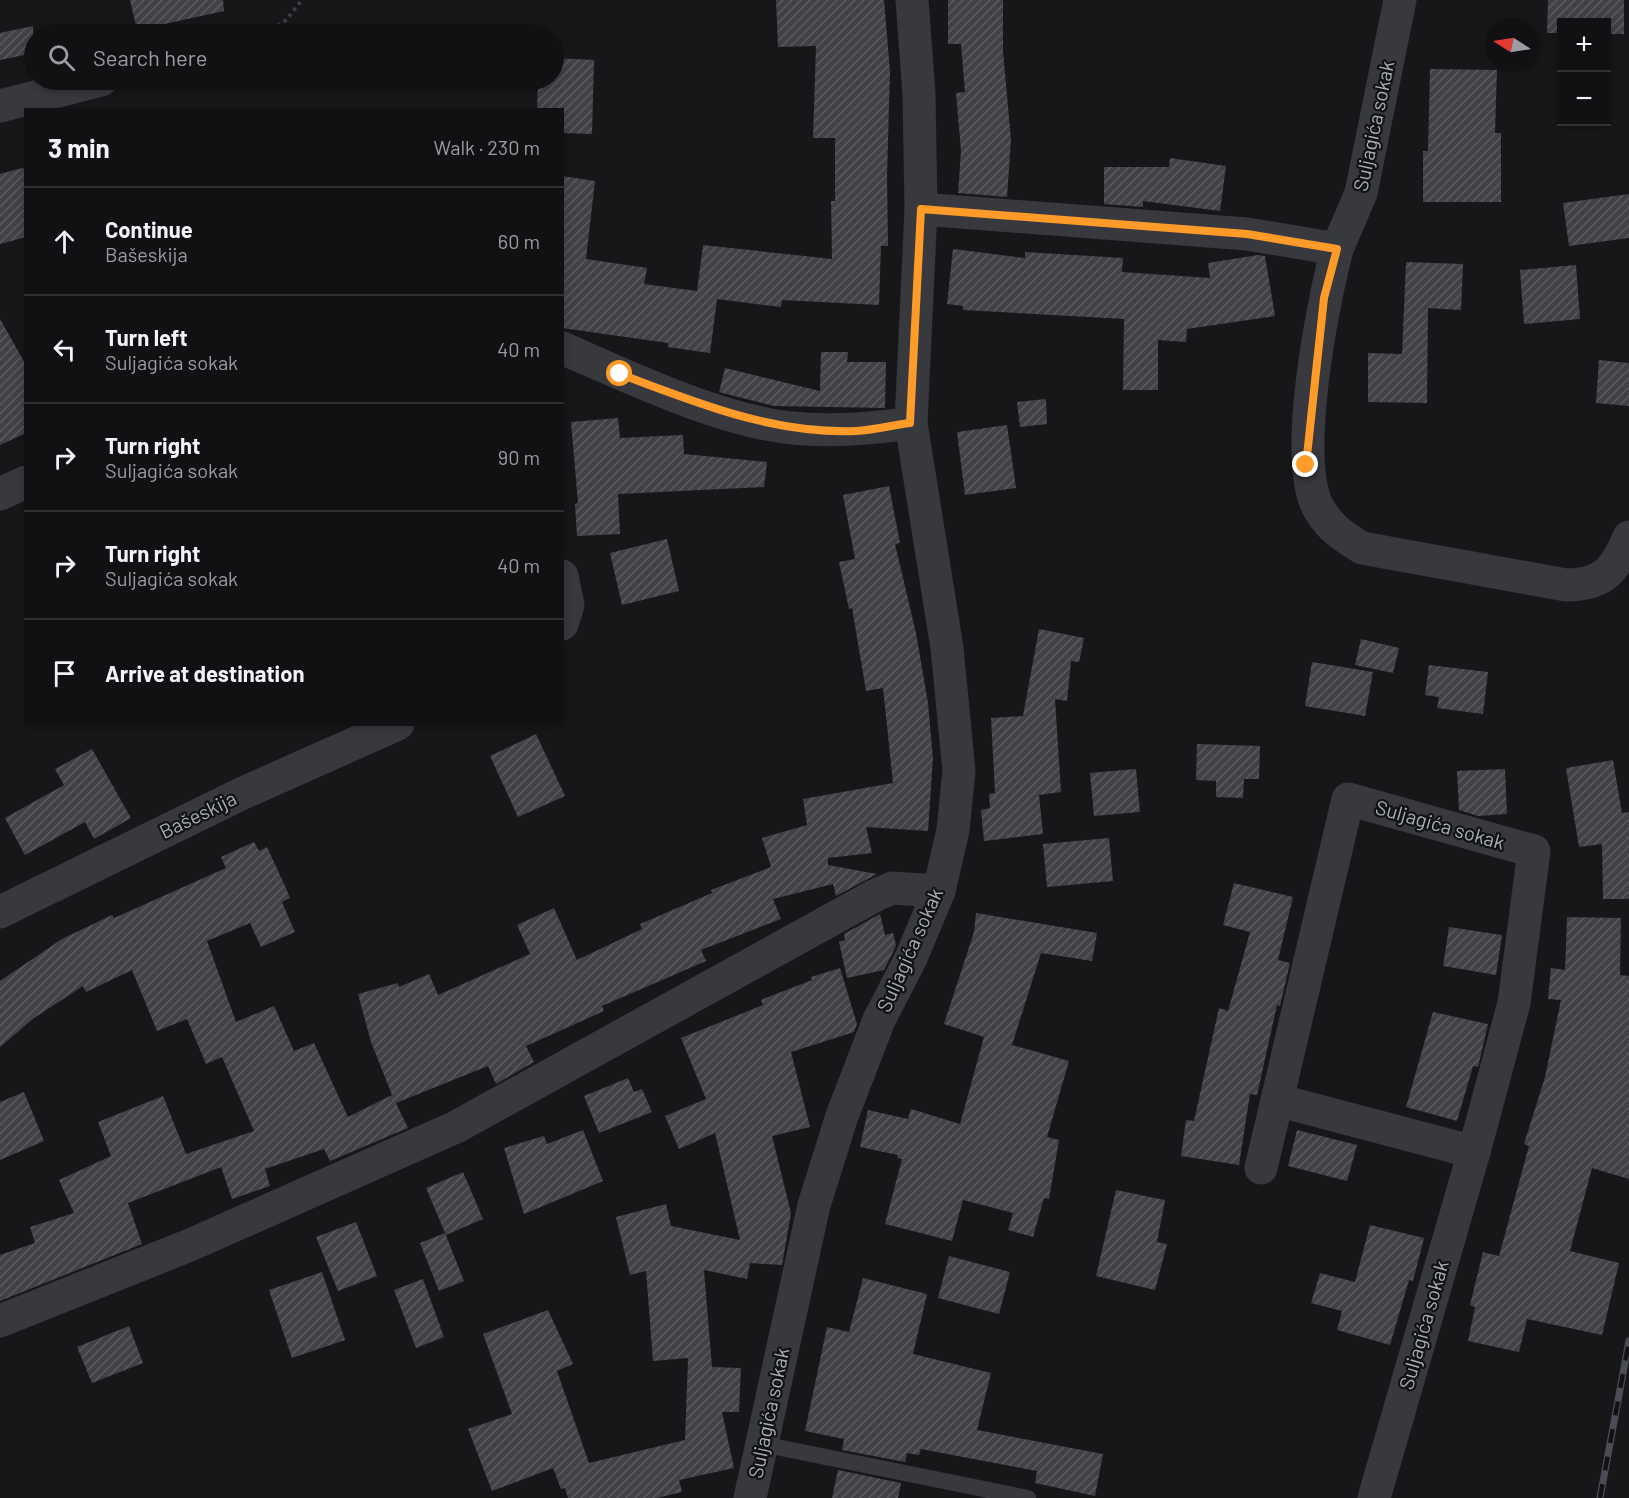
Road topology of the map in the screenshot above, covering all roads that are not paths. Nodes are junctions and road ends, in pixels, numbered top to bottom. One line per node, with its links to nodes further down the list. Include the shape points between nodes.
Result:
1 (912, 0): 5 (street, Suljagića sokak)
2 (1400, 0): 6 (street, Suljagića sokak, via 1361,193)
3 (62, 90): 4 (street)
4 (0, 106)
5 (921, 209): 6 (street, via 1247,234); 8 (street, Suljagića sokak)
6 (1337, 249): 11 (street, Suljagića sokak, via 1324,298 1306,465 1318,508 1338,534 1362,548 1566,585 1585,585 1609,572)
7 (564, 349): 8 (street, via 728,414 790,428 856,431)
8 (910, 423): 15 (street, Suljagića sokak, via 947,648 959,771 953,830)
9 (24, 483): 10 (street)
10 (0, 494)
11 (1629, 537)
12 (564, 586): 13 (street, via 568,605)
13 (564, 618)
14 (394, 726): 16 (street, Bašeskija, via 243,793)
15 (939, 891): 20 (street, via 892,888 876,895 456,1127 190,1245); 21 (street, Suljagića sokak, via 879,1020 842,1116 814,1205)
16 (0, 912)
17 (1277, 1100): 18 (street); 18 (street, Suljagića sokak, via 1348,800 1534,851 1514,1003); 19 (street, Suljagića sokak)
18 (1474, 1152): 24 (street, Suljagića sokak)
19 (1261, 1168)
20 (0, 1321)
21 (762, 1444): 22 (street, Suljagića sokak); 23 (lane)
22 (750, 1498)
23 (1028, 1498)
24 (1374, 1498)

